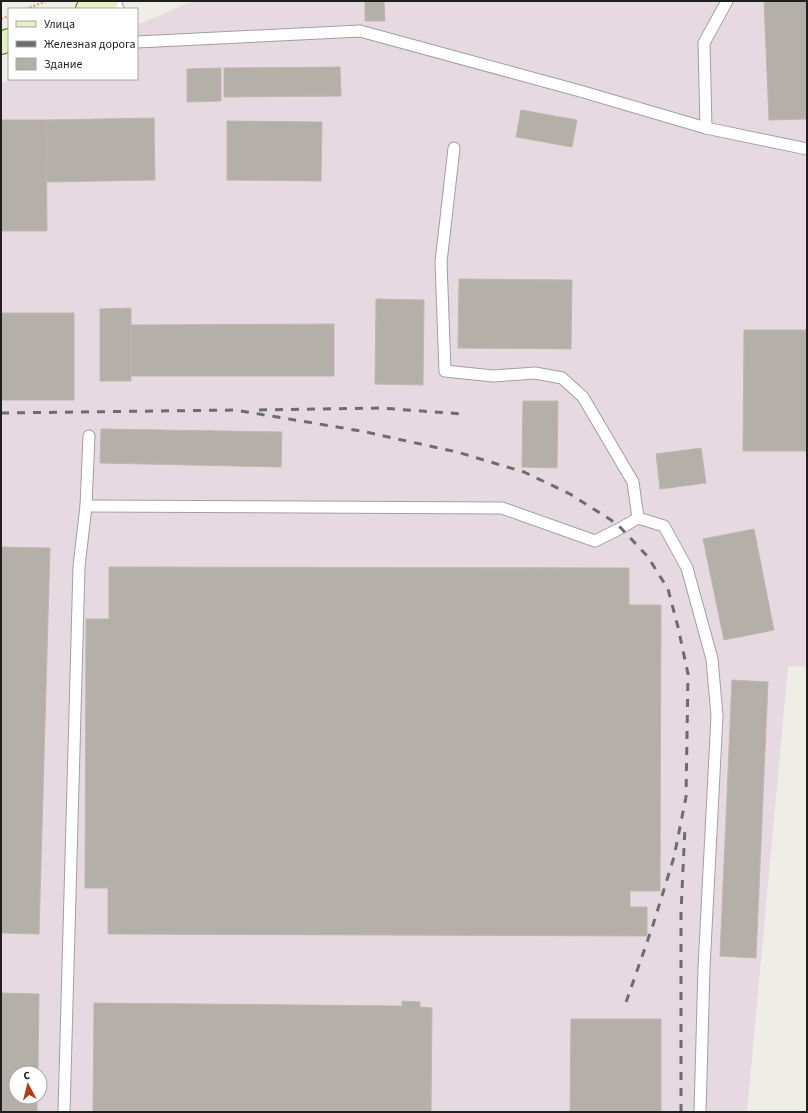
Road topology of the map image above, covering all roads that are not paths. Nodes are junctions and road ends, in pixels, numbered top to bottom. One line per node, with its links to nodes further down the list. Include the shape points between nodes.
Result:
1 (107, 1): 3 (street)
2 (727, 1): 5 (lane, via 704,43)
3 (90, 8)
4 (138, 42): 5 (lane, via 360,31)
5 (706, 128): 7 (lane)
6 (454, 148): 10 (lane, via 441,262 445,371 493,376 535,373 562,378 583,397 633,482)
7 (807, 149)
8 (89, 436): 9 (lane)
9 (86, 506): 10 (lane, via 502,508 595,541); 11 (lane, via 79,567)
10 (638, 518): 12 (lane, via 664,526 687,568 712,659 717,716 704,968)
11 (64, 1112)
12 (700, 1112)

